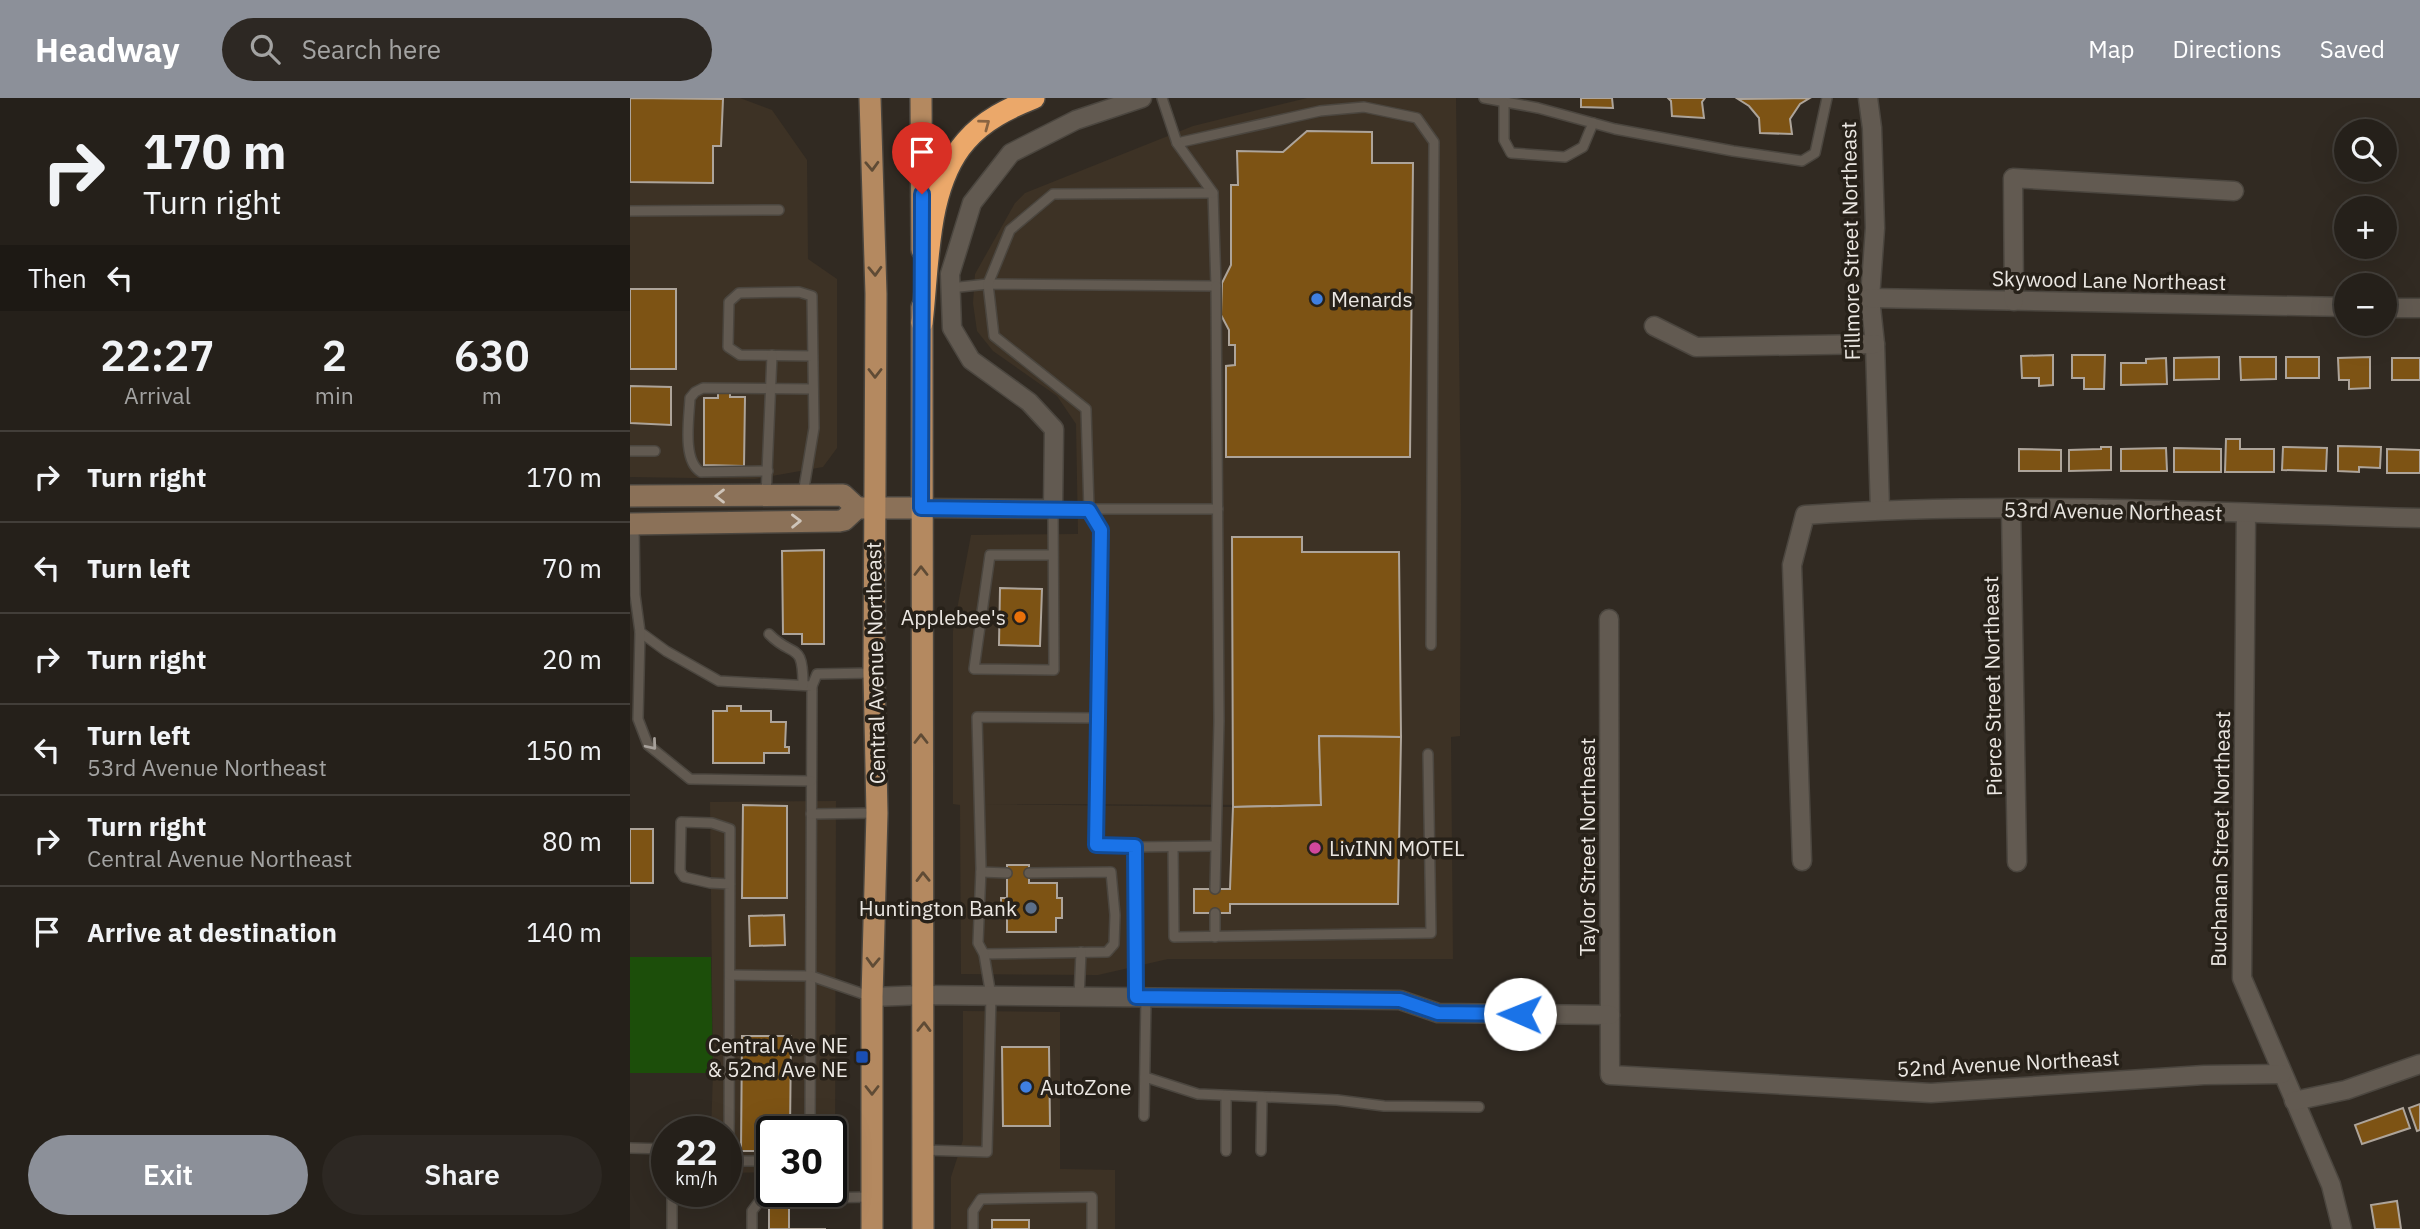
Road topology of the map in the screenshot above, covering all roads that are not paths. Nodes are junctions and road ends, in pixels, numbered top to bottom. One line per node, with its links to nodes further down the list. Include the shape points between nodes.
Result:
1 (870, 98): 37 (main road, Central Avenue Northeast, one-way to 37, via 876,294)
2 (921, 98): 24 (main road)
3 (1034, 98): 24 (highway, one-way to 3, via 935,208 950,166 964,142 984,124)
4 (1142, 98): 18 (street, via 1076,120 1011,153 972,203 950,274)
5 (1163, 98): 11 (lane)
6 (1484, 98): 9 (lane)
7 (1827, 98): 10 (lane, via 1815,153 1802,161)
8 (1868, 98): 19 (street, Fillmore Street Northeast, via 1875,228)
9 (1504, 103): 10 (lane); 10 (lane, via 1504,139 1511,153 1565,156 1583,147)
10 (1593, 123)
11 (1177, 142): 13 (lane); 51 (lane, via 1320,111 1364,107 1417,118 1434,142)
12 (2234, 191): 20 (street, via 2013,178)
13 (1213, 193): 16 (lane, via 1053,194 1010,230); 17 (lane)
14 (779, 210): 15 (lane)
15 (630, 211)
16 (988, 284): 17 (lane); 18 (lane); 42 (lane, via 994,336 1086,409)
17 (1216, 286): 40 (lane)
18 (950, 288): 39 (street, via 952,328 971,360 1029,402 1054,429)
19 (1870, 298): 20 (street, Skywood Lane Northeast); 26 (street, Fillmore Street Northeast)
20 (2014, 301): 21 (street, Skywood Lane Northeast)
21 (2334, 307)
22 (2397, 308): 23 (street)
23 (2420, 308)
24 (922, 323): 38 (main road)
25 (1654, 326): 26 (street, via 1696,347)
26 (1875, 344): 43 (street, Fillmore Street Northeast)
27 (772, 355): 28 (lane); 28 (lane, via 740,355 728,347 729,302 739,293 812,296); 29 (lane)
28 (813, 356): 30 (lane)
29 (771, 389): 30 (lane); 33 (lane); 33 (lane, via 704,388 690,398 689,457 694,467 701,472)
30 (814, 389): 34 (lane, via 814,428)
31 (630, 451): 32 (lane)
32 (655, 451)
33 (768, 471): 36 (lane)
34 (803, 495): 36 (street); 37 (street, via 844,495)
35 (630, 496): 36 (street, one-way to 35)
36 (766, 496)
37 (865, 508): 38 (street); 46 (street, one-way to 37, via 839,521); 52 (main road, Central Avenue Northeast)
38 (921, 508): 39 (street); 75 (main road, one-way to 38)
39 (1052, 509): 42 (lane); 47 (lane)
40 (1217, 509): 42 (lane); 61 (lane, via 1219,721)
41 (2011, 509): 43 (street, 53rd Avenue Northeast); 44 (street, 53rd Avenue Northeast); 63 (street, Pierce Street Northeast)
42 (1089, 510): 54 (lane, via 1101,530)
43 (1880, 510): 62 (street, 53rd Avenue Northeast, via 1805,515 1792,565)
44 (2246, 514): 45 (street, 53rd Avenue Northeast); 82 (street, Buchanan Street Northeast, via 2242,978)
45 (2420, 518)
46 (632, 524): 49 (lane)
47 (1053, 555): 47 (lane, via 1054,670 974,669 990,555)
48 (1609, 619): 80 (street, Taylor Street Northeast)
49 (640, 632): 53 (lane, via 719,681); 56 (lane, one-way to 56, via 638,719 648,745 690,779)
50 (769, 634): 53 (lane, via 798,653)
51 (1431, 645)
52 (874, 673): 53 (lane, via 817,674); 57 (main road, Central Avenue Northeast)
53 (807, 685): 56 (lane)
54 (1098, 718): 59 (lane, via 1096,845); 64 (lane, via 977,717)
55 (1428, 754): 70 (lane, via 1431,933)
56 (811, 781): 58 (lane)
57 (877, 813): 58 (lane); 77 (main road, Central Avenue Northeast, one-way to 77)
58 (811, 814): 74 (lane)
59 (1135, 846): 60 (lane); 79 (lane)
60 (1173, 846): 61 (lane); 70 (lane, via 1174,937)
61 (1214, 846): 68 (lane)
62 (1802, 862)
63 (2017, 862)
64 (981, 872): 65 (lane); 72 (lane, via 978,943)
65 (1007, 873)
66 (1029, 873): 71 (lane, via 1111,872 1114,944 1107,952)
67 (730, 884): 67 (lane, via 730,829 681,822 680,871 684,877); 73 (lane)
68 (1215, 889)
69 (1215, 913): 70 (lane)
70 (1215, 937)
71 (1081, 952): 72 (lane); 78 (lane)
72 (984, 954): 76 (lane)
73 (730, 975): 74 (lane); 96 (lane, via 729,1161)
74 (811, 976): 77 (lane); 89 (lane)
75 (924, 995): 76 (street); 77 (street); 93 (main road, one-way to 75)
76 (991, 996): 78 (street); 93 (lane, via 987,1152)
77 (872, 997): 97 (main road, Central Avenue Northeast, one-way to 97)
78 (1079, 997): 79 (street)
79 (1141, 997): 80 (street, via 1400,1000 1438,1013); 84 (lane)
80 (1610, 1014): 83 (street, Taylor Street Northeast)
81 (2420, 1064): 87 (street, via 2346,1090)
82 (2282, 1074): 83 (street, 52nd Avenue Northeast, via 1931,1093); 87 (street, Buchanan Street Northeast)
83 (1610, 1075)
84 (1145, 1077): 85 (lane, via 1198,1094); 90 (lane)
85 (1226, 1096): 86 (lane); 94 (lane)
86 (1262, 1097): 88 (lane); 95 (lane)
87 (2294, 1101): 105 (street, Buchanan Street Northeast, via 2331,1185)
88 (1479, 1107)
89 (810, 1116)
90 (1144, 1116)
91 (630, 1148): 92 (lane)
92 (651, 1149)
93 (921, 1150): 102 (main road)
94 (1226, 1151)
95 (1261, 1151)
96 (756, 1161)
97 (873, 1197): 100 (lane, via 761,1199 751,1211); 101 (main road, Central Avenue Northeast)
98 (672, 1207): 99 (lane)
99 (672, 1229)
100 (751, 1229)
101 (872, 1229)
102 (923, 1229)
103 (973, 1229): 104 (lane, via 973,1211 981,1199 1092,1197)
104 (1092, 1229)
105 (2342, 1229)

